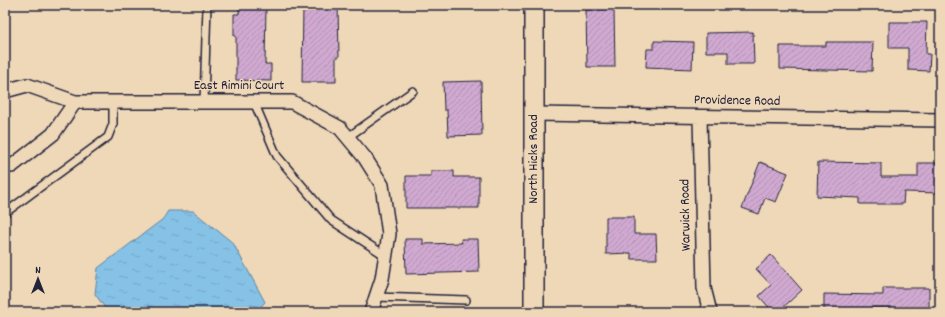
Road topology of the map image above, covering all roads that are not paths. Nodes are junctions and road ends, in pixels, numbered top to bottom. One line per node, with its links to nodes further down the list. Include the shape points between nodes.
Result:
1 (208, 5): 7 (lane)
2 (534, 5): 9 (main road, North Hicks Road)
3 (5, 91): 5 (street, East Rimini Court, via 27,85)
4 (413, 91): 12 (lane)
5 (75, 102): 6 (street, East Rimini Court); 13 (street, via 53,134 12,166)
6 (113, 102): 7 (street, East Rimini Court); 14 (lane, via 113,124 108,137)
7 (204, 102): 8 (street, East Rimini Court)
8 (254, 102): 12 (street, East Rimini Court, via 292,102 340,128); 15 (lane, via 277,156 331,220)
9 (534, 114): 10 (street, Providence Road); 19 (main road, North Hicks Road)
10 (700, 117): 11 (street, Providence Road); 20 (street, Warwick Road, via 704,288)
11 (940, 120)
12 (348, 137): 15 (street, East Rimini Court, via 382,185 389,234)
13 (5, 166)
14 (5, 213)
15 (386, 256): 16 (street, East Rimini Court)
16 (376, 297): 17 (lane); 18 (street, East Rimini Court)
17 (466, 300)
18 (371, 312)
19 (534, 312)
20 (710, 312)

